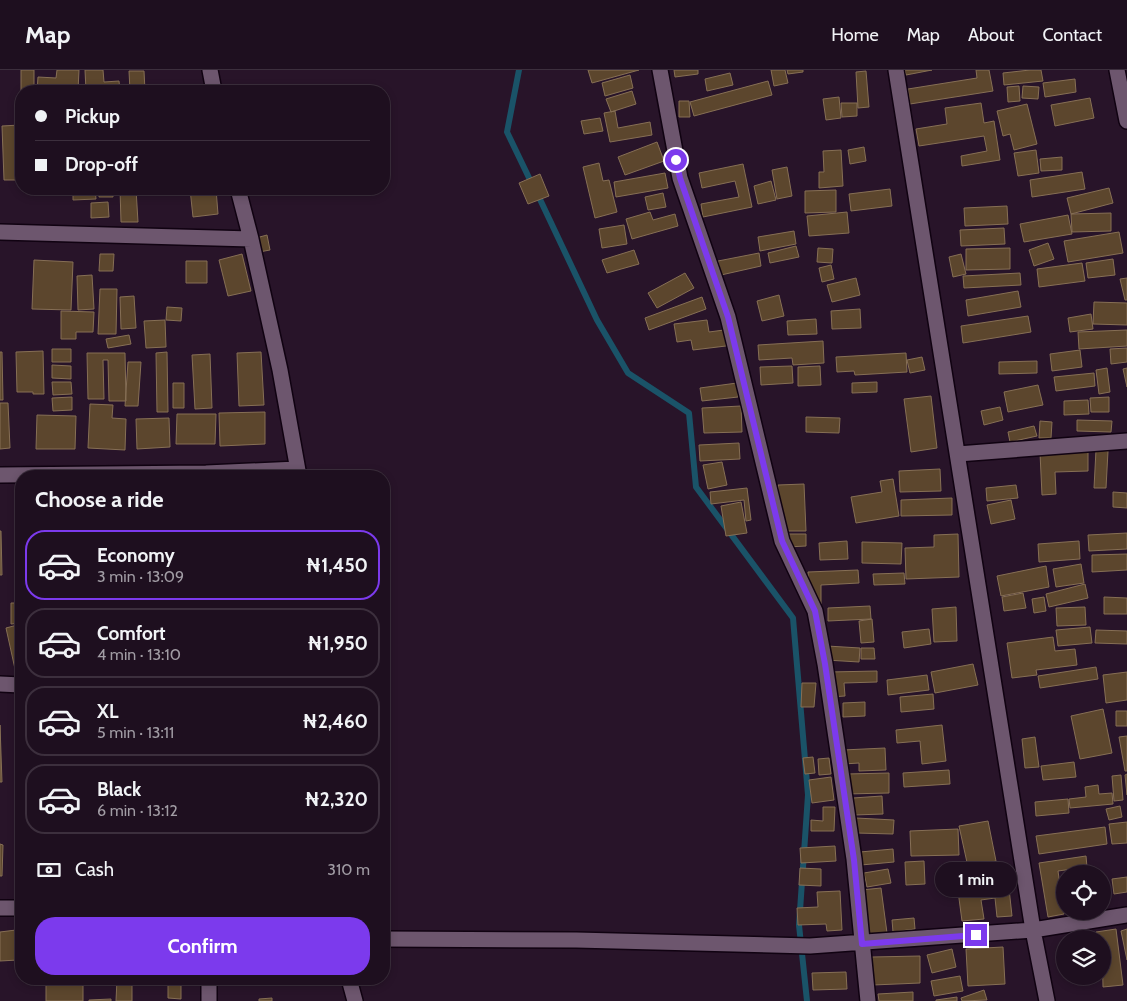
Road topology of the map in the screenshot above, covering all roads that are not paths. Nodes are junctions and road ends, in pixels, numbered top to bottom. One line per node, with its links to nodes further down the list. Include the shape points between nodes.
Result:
1 (210, 70): 5 (street)
2 (660, 70): 22 (street, via 680,178 728,317 782,541 815,611 854,860)
3 (896, 70): 11 (street)
4 (1117, 70): 6 (street)
5 (213, 85)
6 (1127, 121)
7 (240, 195): 9 (street)
8 (0, 232): 9 (street)
9 (251, 240): 12 (street, via 280,370)
10 (1127, 441): 11 (street)
11 (958, 454): 20 (street)
12 (297, 470)
13 (0, 475): 14 (street)
14 (15, 475)
15 (0, 684): 16 (street)
16 (15, 685)
17 (0, 908): 18 (street)
18 (15, 908)
19 (1127, 915): 20 (street)
20 (1034, 930): 22 (street); 28 (street)
21 (390, 939): 22 (street, via 810,946)
22 (862, 944): 27 (street)
23 (209, 985): 25 (street)
24 (351, 985): 26 (street)
25 (209, 1001)
26 (355, 1001)
27 (868, 1001)
28 (1048, 1001)

